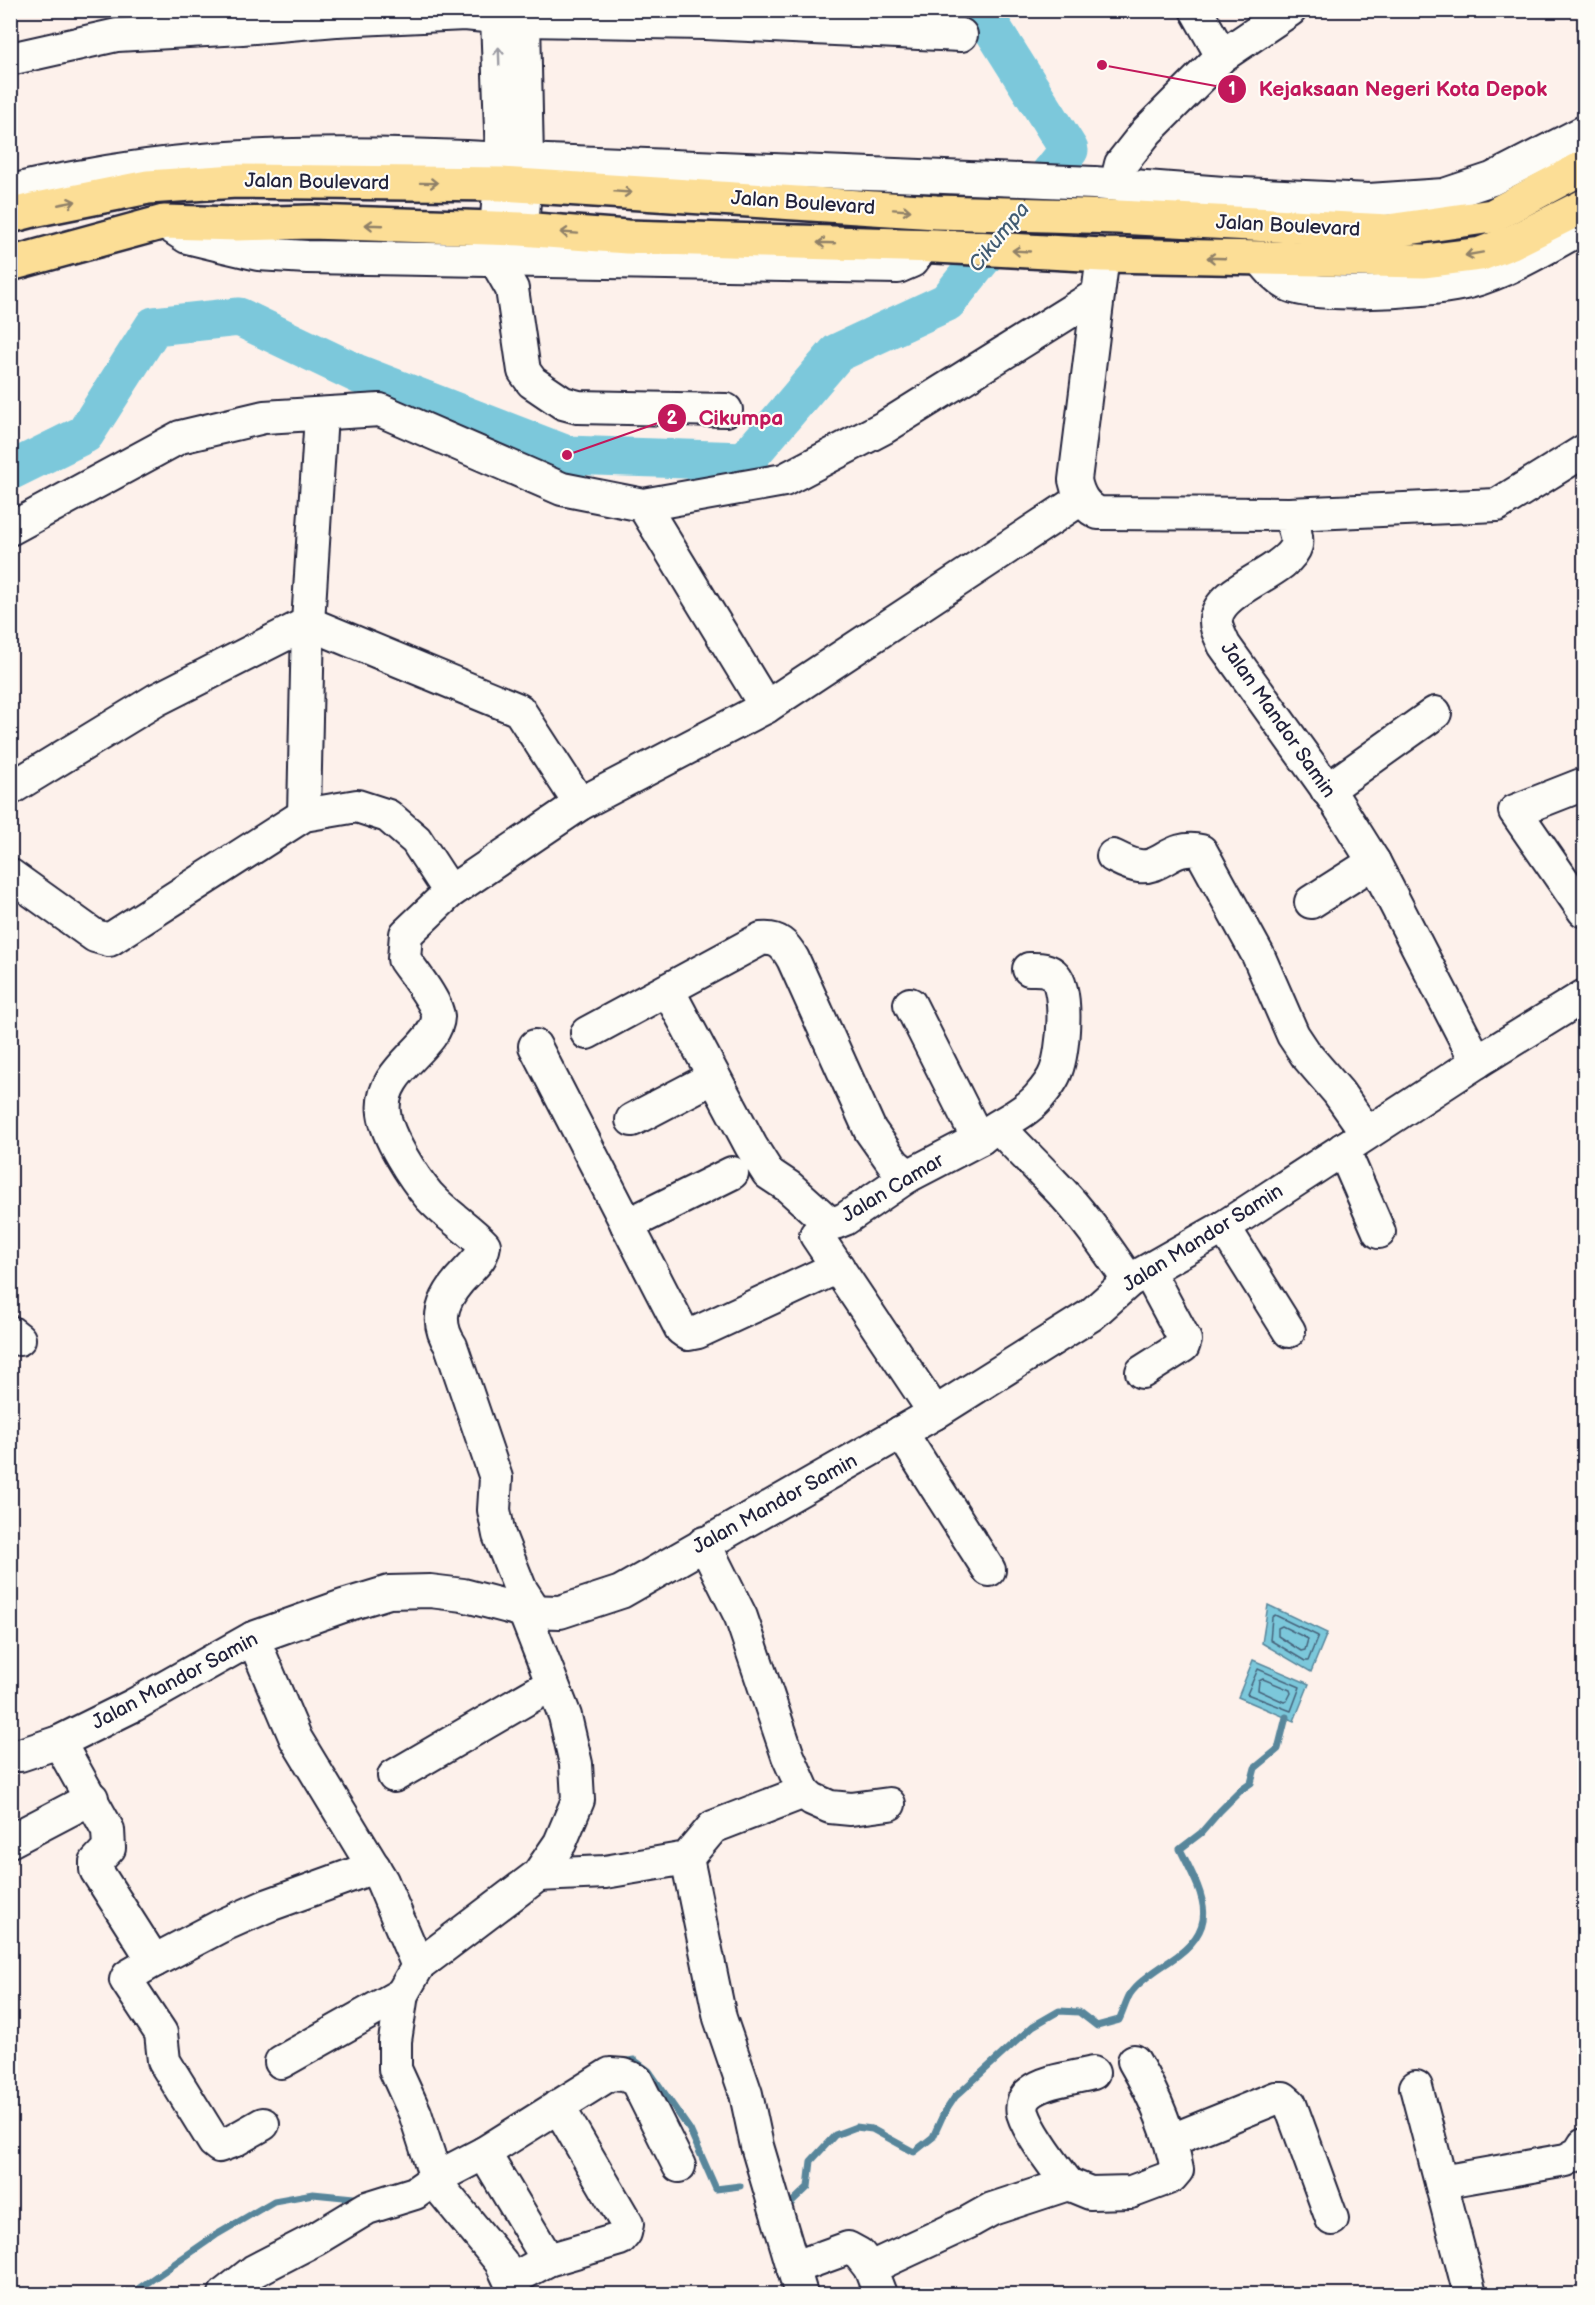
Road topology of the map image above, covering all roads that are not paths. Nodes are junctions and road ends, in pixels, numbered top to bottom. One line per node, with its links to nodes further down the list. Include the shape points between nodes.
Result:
1 (1196, 10): 10 (street)
2 (1290, 10): 10 (street)
3 (465, 12): 4 (street); 7 (street)
4 (336, 15): 8 (street, via 242,28)
5 (582, 16): 6 (street); 7 (street)
6 (705, 17): 9 (street)
7 (511, 18): 14 (street)
8 (141, 21): 11 (street, via 117,34)
9 (961, 35)
10 (1222, 56): 15 (street, via 1147,131 1121,164)
11 (10, 59)
12 (1584, 132): 15 (street, via 1492,180 1444,195 1369,200)
13 (1584, 167): 18 (main road, Jalan Boulevard, via 1492,216 1388,231)
14 (514, 172): 15 (street); 16 (street, via 319,153 145,165); 18 (main road, Jalan Boulevard, one-way to 18); 19 (main road, Jalan Boulevard, one-way to 14, via 148,188 236,181); 22 (street)
15 (1116, 184)
16 (10, 192)
17 (1584, 206): 25 (main road, Jalan Boulevard, one-way to 25, via 1481,254 1425,261)
18 (936, 212): 23 (main road)
19 (10, 216)
20 (164, 222): 22 (main road, Jalan Boulevard, one-way to 20); 26 (main road, Jalan Boulevard); 27 (street, via 187,237 258,254)
21 (1584, 227): 25 (street, via 1508,266 1444,288 1311,291 1291,286)
22 (508, 229): 23 (main road, Jalan Boulevard, one-way to 22, via 627,237); 27 (street)
23 (930, 246): 24 (main road, Jalan Boulevard, one-way to 23); 27 (street, via 898,267)
24 (1103, 255): 25 (main road, Jalan Boulevard, one-way to 24); 28 (street)
25 (1261, 260)
26 (10, 264)
27 (509, 271): 29 (street, via 524,371 532,382 563,403 578,407)
28 (1098, 294): 32 (street, via 1075,480); 33 (street, via 885,427 784,480)
29 (726, 410)
30 (321, 415): 33 (street, via 380,410 562,489); 35 (street, via 264,417 180,437); 36 (street)
31 (1584, 451): 34 (street, via 1497,505)
32 (1081, 499): 34 (street, via 1098,513); 37 (street)
33 (643, 505): 37 (street)
34 (1289, 514): 41 (street, Jalan Mandor Samin, via 1296,544 1289,558 1244,586 1221,608 1217,628 1224,645)
35 (10, 530)
36 (308, 623): 40 (street, via 156,700); 42 (street, via 519,710); 43 (street)
37 (766, 707): 42 (street)
38 (1435, 713): 41 (street)
39 (1584, 784): 49 (street, via 1515,811)
40 (10, 789)
41 (1328, 790): 45 (street, Jalan Mandor Samin)
42 (579, 804): 47 (street)
43 (304, 815): 46 (street, via 109,939 95,936); 47 (street, via 357,806 388,816 416,840)
44 (1113, 856): 60 (street, via 1140,866 1153,864 1179,850 1201,851 1258,955 1293,1035 1338,1092)
45 (1374, 862): 48 (street); 56 (street, Jalan Mandor Samin)
46 (10, 875)
47 (450, 892): 75 (street, via 406,934 404,959 427,990 438,1015 435,1030 401,1067 388,1088 383,1100 384,1115 391,1134 430,1197 484,1245 482,1256 450,1294 441,1313 442,1333 451,1346 496,1478 494,1510 499,1535)
48 (1311, 902)
49 (1584, 911)
50 (1029, 969): 59 (street, Jalan Camar, via 1043,968 1055,976 1060,988 1062,1048 1056,1073 1038,1098 1018,1116)
51 (668, 990): 54 (street); 57 (street, Jalan Camar); 62 (street, via 761,939 779,940 793,959 870,1130 894,1164)
52 (1584, 996): 56 (street, Jalan Mandor Samin)
53 (910, 1004): 59 (street, via 971,1125)
54 (587, 1033)
55 (535, 1046): 63 (street)
56 (1477, 1062): 60 (street, Jalan Mandor Samin)
57 (714, 1077): 58 (street); 62 (street, Jalan Camar, via 768,1173 828,1222 845,1219)
58 (632, 1120)
59 (990, 1132): 62 (street, Jalan Camar); 68 (street, via 1054,1183 1095,1233)
60 (1355, 1141): 64 (street, Jalan Mandor Samin); 65 (street)
61 (732, 1173): 63 (street)
62 (908, 1176)
63 (627, 1225): 67 (street, via 681,1329 688,1334)
64 (1224, 1227): 68 (street, Jalan Mandor Samin); 69 (street)
65 (1379, 1232)
66 (816, 1235): 67 (street)
67 (838, 1267): 71 (street)
68 (1138, 1276): 70 (street, via 1185,1340 1184,1346); 71 (street, Jalan Mandor Samin, via 1091,1315)
69 (1289, 1331)
70 (1142, 1372)
71 (935, 1413): 72 (street, Jalan Mandor Samin)
72 (901, 1432): 73 (street, Jalan Mandor Samin); 74 (street)
73 (705, 1543): 75 (street, Jalan Mandor Samin, via 621,1592 560,1612); 81 (street, via 741,1617)
74 (989, 1570)
75 (529, 1611): 76 (street, Jalan Mandor Samin, via 463,1595 389,1592); 77 (street)
76 (253, 1638): 78 (street, Jalan Mandor Samin); 86 (street, via 296,1739)
77 (552, 1684): 80 (street); 87 (street, via 565,1716 576,1764 578,1800 560,1843)
78 (59, 1742): 79 (street, Jalan Mandor Samin); 82 (street)
79 (10, 1755)
80 (394, 1776)
81 (804, 1792): 83 (street, via 831,1807 851,1809); 85 (street, via 713,1827)
82 (92, 1798): 84 (street); 88 (street, via 109,1840 106,1853 96,1862 96,1870)
83 (889, 1804)
84 (10, 1841)
85 (687, 1858): 87 (street, via 605,1872); 106 (street, via 720,2018 746,2094 757,2146)
86 (374, 1867): 88 (street, via 269,1905); 89 (street)
87 (538, 1875): 89 (street)
88 (154, 1961): 96 (street, via 126,1980 161,2033 164,2061 214,2142 224,2145)
89 (418, 1966): 90 (street)
90 (402, 1994): 92 (street); 101 (street, via 395,2069 415,2113)
91 (1134, 2061): 97 (street)
92 (281, 2062)
93 (1093, 2073): 103 (street, via 1041,2086 1030,2092 1023,2104 1023,2114)
94 (1416, 2087): 102 (street)
95 (558, 2106): 99 (street); 100 (street, via 610,2074 636,2080); 105 (street, via 627,2224 620,2239)
96 (263, 2124)
97 (1172, 2140): 103 (street, via 1177,2170 1172,2177 1131,2192 1090,2193); 104 (street, via 1283,2097 1290,2104)
98 (1584, 2145): 102 (street, via 1566,2160)
99 (484, 2153): 101 (street); 105 (street)
100 (679, 2166)
101 (436, 2178): 105 (street, via 449,2201 501,2262); 108 (street, via 415,2193 367,2208 254,2271)
102 (1441, 2182): 109 (street)
103 (1068, 2184): 107 (street, via 992,2210)
104 (1332, 2219)
105 (530, 2276)
106 (797, 2281): 107 (street, via 848,2248 859,2254)
107 (875, 2281)
108 (225, 2295)
109 (1470, 2295)

